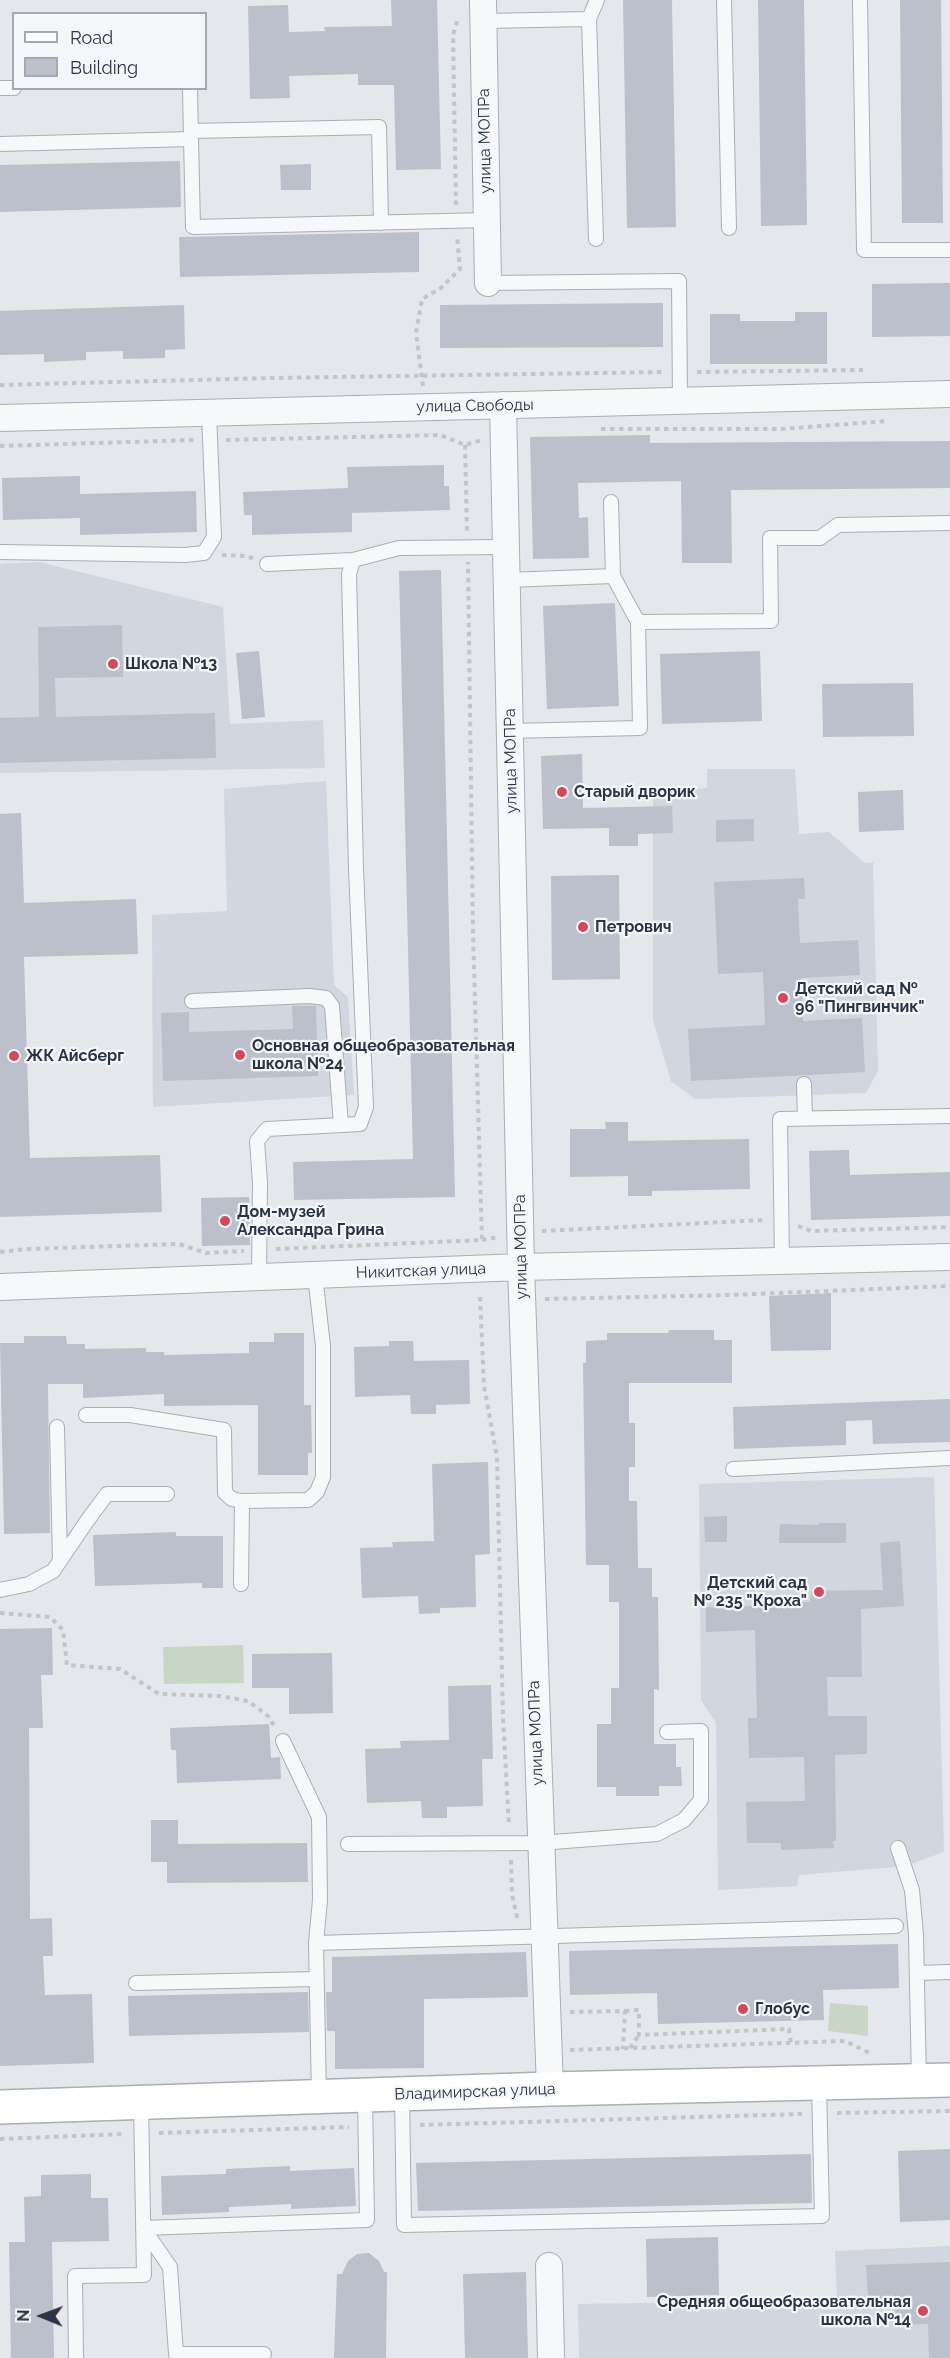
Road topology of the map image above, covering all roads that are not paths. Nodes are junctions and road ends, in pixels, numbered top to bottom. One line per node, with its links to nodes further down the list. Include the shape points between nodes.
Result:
1 (597, 0): 5 (lane)
2 (724, 0): 11 (lane)
3 (860, 0): 13 (lane, via 864,250)
4 (475, 12): 5 (lane); 9 (street, улица МОПРа)
5 (589, 19): 12 (lane)
6 (190, 90): 7 (lane)
7 (191, 135): 8 (lane); 10 (lane, via 193,227); 10 (lane, via 379,127)
8 (0, 144)
9 (486, 220): 10 (lane); 14 (street, улица МОПРа)
10 (381, 223)
11 (729, 228)
12 (596, 239)
13 (950, 250)
14 (488, 283): 16 (lane, via 679,281)
15 (950, 394): 16 (street, улица Свободы)
16 (680, 402): 17 (street, улица Свободы)
17 (503, 405): 18 (street, улица Свободы); 22 (street, улица МОПРа)
18 (209, 412): 19 (street, улица Свободы); 23 (lane, via 214,537 204,553)
19 (0, 418)
20 (611, 502): 26 (lane)
21 (950, 523): 28 (lane, via 838,525 820,538 770,538 771,621)
22 (506, 547): 24 (lane, via 399,548); 27 (street, улица МОПРа)
23 (0, 552)
24 (353, 560): 25 (lane); 34 (lane, via 349,574 350,645 366,1107 360,1124)
25 (267, 564)
26 (613, 576): 27 (lane); 28 (lane)
27 (507, 580): 29 (street, улица МОПРа)
28 (638, 622): 29 (lane, via 640,728)
29 (510, 731): 37 (street, улица МОПРа, via 532,1233)
30 (192, 1001): 34 (lane, via 326,998 332,1006)
31 (804, 1084): 33 (lane)
32 (950, 1116): 33 (lane)
33 (805, 1118): 36 (lane, via 780,1119)
34 (341, 1125): 39 (lane, via 267,1129 257,1141)
35 (950, 1257): 36 (street, Никитская улица)
36 (782, 1261): 37 (street, Никитская улица)
37 (522, 1268): 38 (street, Никитская улица); 52 (street, улица МОПРа)
38 (315, 1275): 39 (street, Никитская улица); 46 (lane, via 323,1346 323,1477 317,1492 308,1500)
39 (259, 1277): 40 (street, Никитская улица)
40 (0, 1287)
41 (86, 1415): 46 (lane, via 130,1415 224,1430 225,1493)
42 (57, 1427): 47 (lane)
43 (950, 1458): 44 (lane)
44 (733, 1469)
45 (167, 1494): 47 (lane, via 107,1494)
46 (242, 1501): 48 (lane)
47 (60, 1561): 49 (lane, via 53,1571 29,1584)
48 (241, 1584)
49 (0, 1590)
50 (667, 1732): 52 (lane, via 701,1731 701,1800 684,1820 657,1834)
51 (283, 1741): 57 (lane, via 319,1817)
52 (540, 1843): 53 (lane); 56 (street, улица МОПРа)
53 (348, 1844)
54 (898, 1848): 59 (lane, via 912,1890)
55 (896, 1926): 56 (lane)
56 (543, 1935): 57 (lane); 63 (street, улица МОПРа)
57 (316, 1943): 60 (lane)
58 (950, 1972): 59 (lane)
59 (917, 1973): 62 (lane)
60 (316, 1979): 61 (lane); 64 (lane)
61 (136, 1983)
62 (935, 2081): 65 (main road, Владимирская улица)
63 (550, 2089): 65 (main road, Владимирская улица); 67 (main road, Владимирская улица)
64 (319, 2097): 68 (main road, Владимирская улица); 69 (main road, Владимирская улица)
65 (820, 2098): 67 (lane, via 822,2216 404,2225)
66 (0, 2107): 69 (main road, Владимирская улица)
67 (402, 2110): 68 (main road, Владимирская улица)
68 (365, 2111): 70 (lane, via 367,2220)
69 (141, 2118): 70 (lane)
70 (143, 2228): 72 (lane, via 170,2267 176,2354); 73 (lane, via 144,2275 75,2276)
71 (549, 2266): 74 (street)
72 (264, 2354)
73 (76, 2358)
74 (551, 2358)

